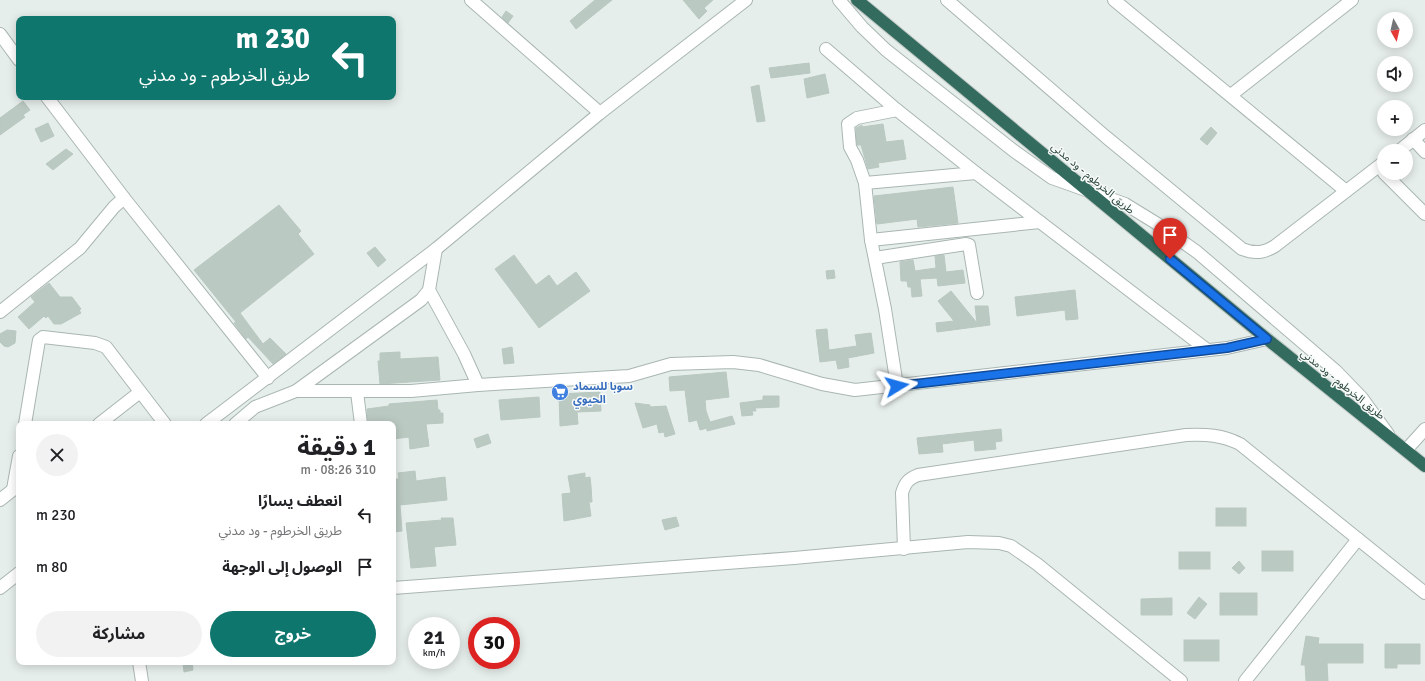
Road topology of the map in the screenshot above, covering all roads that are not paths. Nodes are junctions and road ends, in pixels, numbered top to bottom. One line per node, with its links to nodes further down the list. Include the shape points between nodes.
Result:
1 (471, 0): 14 (street)
2 (746, 0): 14 (street)
3 (839, 0): 23 (street, via 886,50 1014,151 1052,178)
4 (857, 0): 23 (highway, طريق الخرطوم - ود مدني)
5 (947, 0): 24 (street, via 1242,249 1258,253 1268,250)
6 (1114, 0): 11 (street)
7 (1352, 0): 11 (street)
8 (0, 34): 10 (street)
9 (826, 49): 13 (street)
10 (16, 56)
11 (1231, 95): 24 (street)
12 (49, 100): 25 (street)
13 (898, 110): 19 (street); 22 (street, via 857,118 848,124 850,147)
14 (600, 113): 29 (street)
15 (1425, 130): 16 (street)
16 (1413, 139): 17 (street); 18 (street)
17 (1407, 144)
18 (1425, 152)
19 (976, 173): 22 (street); 27 (street)
20 (1377, 173): 24 (street)
21 (1393, 180): 26 (street)
22 (865, 184): 28 (street)
23 (1086, 190): 34 (highway, طريق الخرطوم - ود مدني); 49 (street, via 1125,204 1203,257 1336,371 1362,398)
24 (1346, 191)
25 (124, 198): 33 (street, via 80,248); 36 (street)
26 (1425, 214)
27 (1040, 222): 28 (street); 35 (street)
28 (871, 240): 30 (street)
29 (436, 249): 31 (street); 36 (street)
30 (875, 258): 32 (street, via 969,245); 38 (street)
31 (429, 290): 37 (street); 39 (street, via 421,300)
32 (978, 293)
33 (0, 312)
34 (1267, 339): 35 (street, via 1227,348); 49 (highway, طريق الخرطوم - ود مدني)
35 (1206, 349): 38 (street)
36 (268, 378): 45 (street)
37 (478, 385): 38 (street, via 630,376 671,364 733,362 767,367 844,389); 41 (street, via 411,391)
38 (897, 386)
39 (296, 390): 41 (street); 46 (street, via 255,406)
40 (140, 392): 42 (street, via 106,347 95,343 43,337 39,340); 43 (street); 44 (street)
41 (357, 392): 47 (street)
42 (25, 421)
43 (102, 421)
44 (163, 421)
45 (210, 421)
46 (238, 421)
47 (361, 421)
48 (1425, 429): 50 (street)
49 (1392, 440): 50 (highway, طريق الخرطوم - ود مدني)
50 (1406, 450): 51 (highway, طريق الخرطوم - ود مدني)
51 (1425, 466)
52 (16, 487): 53 (street)
53 (0, 500)
54 (1358, 540): 55 (street, via 1240,444 1227,438 1198,435 910,478 902,493); 59 (street); 63 (street)
55 (904, 548): 58 (street); 62 (street, via 988,542 1000,542 1011,546 1037,564)
56 (16, 575): 57 (street)
57 (0, 588)
58 (396, 588)
59 (1425, 593)
60 (139, 665): 61 (street)
61 (142, 681)
62 (1181, 681)
63 (1245, 681)

